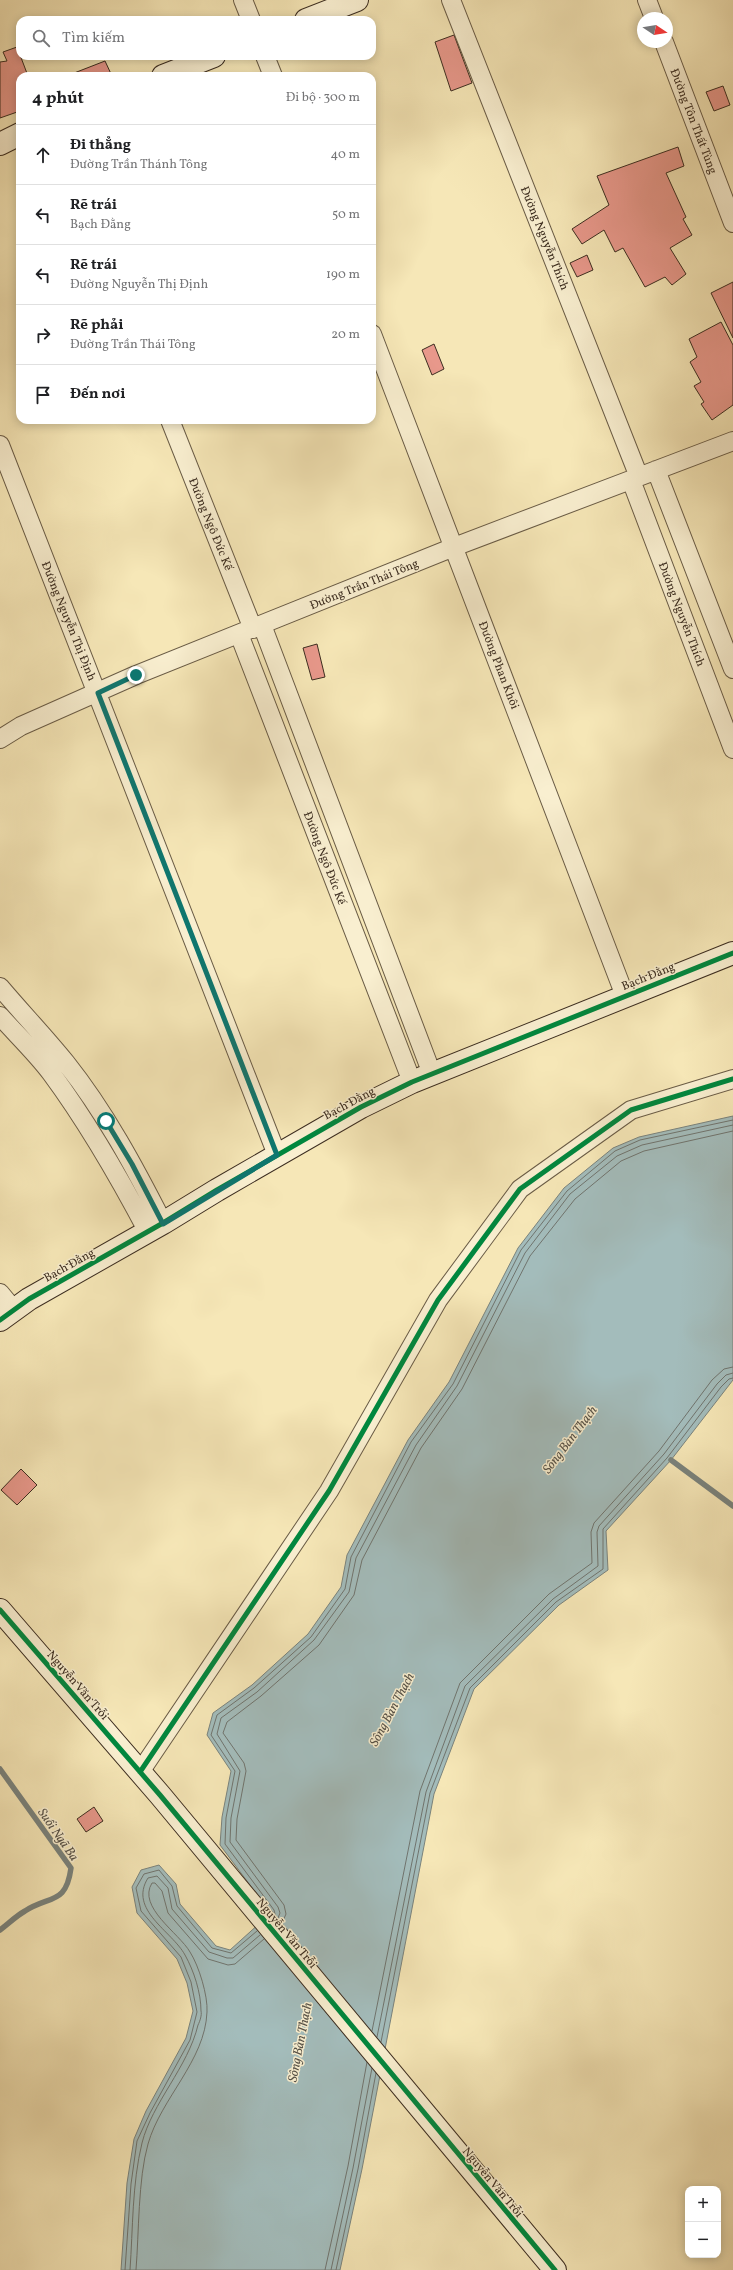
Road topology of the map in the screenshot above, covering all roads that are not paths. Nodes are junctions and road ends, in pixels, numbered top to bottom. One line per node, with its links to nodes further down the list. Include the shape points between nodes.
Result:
1 (244, 0): 6 (street)
2 (356, 0): 7 (street)
3 (451, 0): 21 (street, Đường Nguyễn Thích)
4 (647, 0): 5 (street)
5 (652, 12)
6 (250, 16)
7 (316, 16)
8 (666, 48): 15 (street, Đường Tôn Thất Tùng)
9 (204, 60): 11 (street)
10 (267, 60): 12 (street)
11 (173, 72)
12 (271, 72)
13 (16, 136): 14 (street)
14 (0, 144)
15 (733, 223)
16 (376, 344): 22 (street, Đường Phan Khôi)
17 (172, 424): 23 (street, Đường Ngô Đức Kế)
18 (733, 441): 20 (street, Đường Trần Thái Tông)
19 (0, 445): 25 (street, Đường Nguyễn Thị Định)
20 (656, 470): 21 (street, Đường Trần Thái Tông); 24 (street)
21 (635, 478): 22 (street, Đường Trần Thái Tông); 27 (street, Đường Nguyễn Thích)
22 (454, 547): 23 (street, Đường Trần Thái Tông); 30 (street, Đường Phan Khôi)
23 (251, 630): 25 (street, Đường Trần Thái Tông, via 136,675); 32 (street, Đường Ngô Đức Kế); 34 (street, Đường Ngô Đức Kế)
24 (733, 669)
25 (98, 693): 26 (street, Đường Trần Thái Tông, via 21,726); 35 (street, Đường Nguyễn Thị Định)
26 (0, 739)
27 (733, 749)
28 (733, 953): 30 (street, Bạch Đằng)
29 (0, 987): 36 (street, via 66,1064 106,1121 132,1164)
30 (625, 996): 32 (street, Bạch Đằng)
31 (0, 1016): 36 (street, via 50,1072)
32 (432, 1074): 34 (street, Bạch Đằng)
33 (733, 1079): 39 (street, via 631,1110 520,1189 438,1300 329,1491)
34 (412, 1082): 35 (street, Bạch Đằng, via 361,1107)
35 (277, 1155): 36 (street, Bạch Đằng)
36 (156, 1228): 37 (street, Bạch Đằng)
37 (5, 1308)
38 (0, 1610): 39 (street, Nguyễn Văn Trỗi)
39 (140, 1772): 40 (street, Nguyễn Văn Trỗi)
40 (555, 2270)

